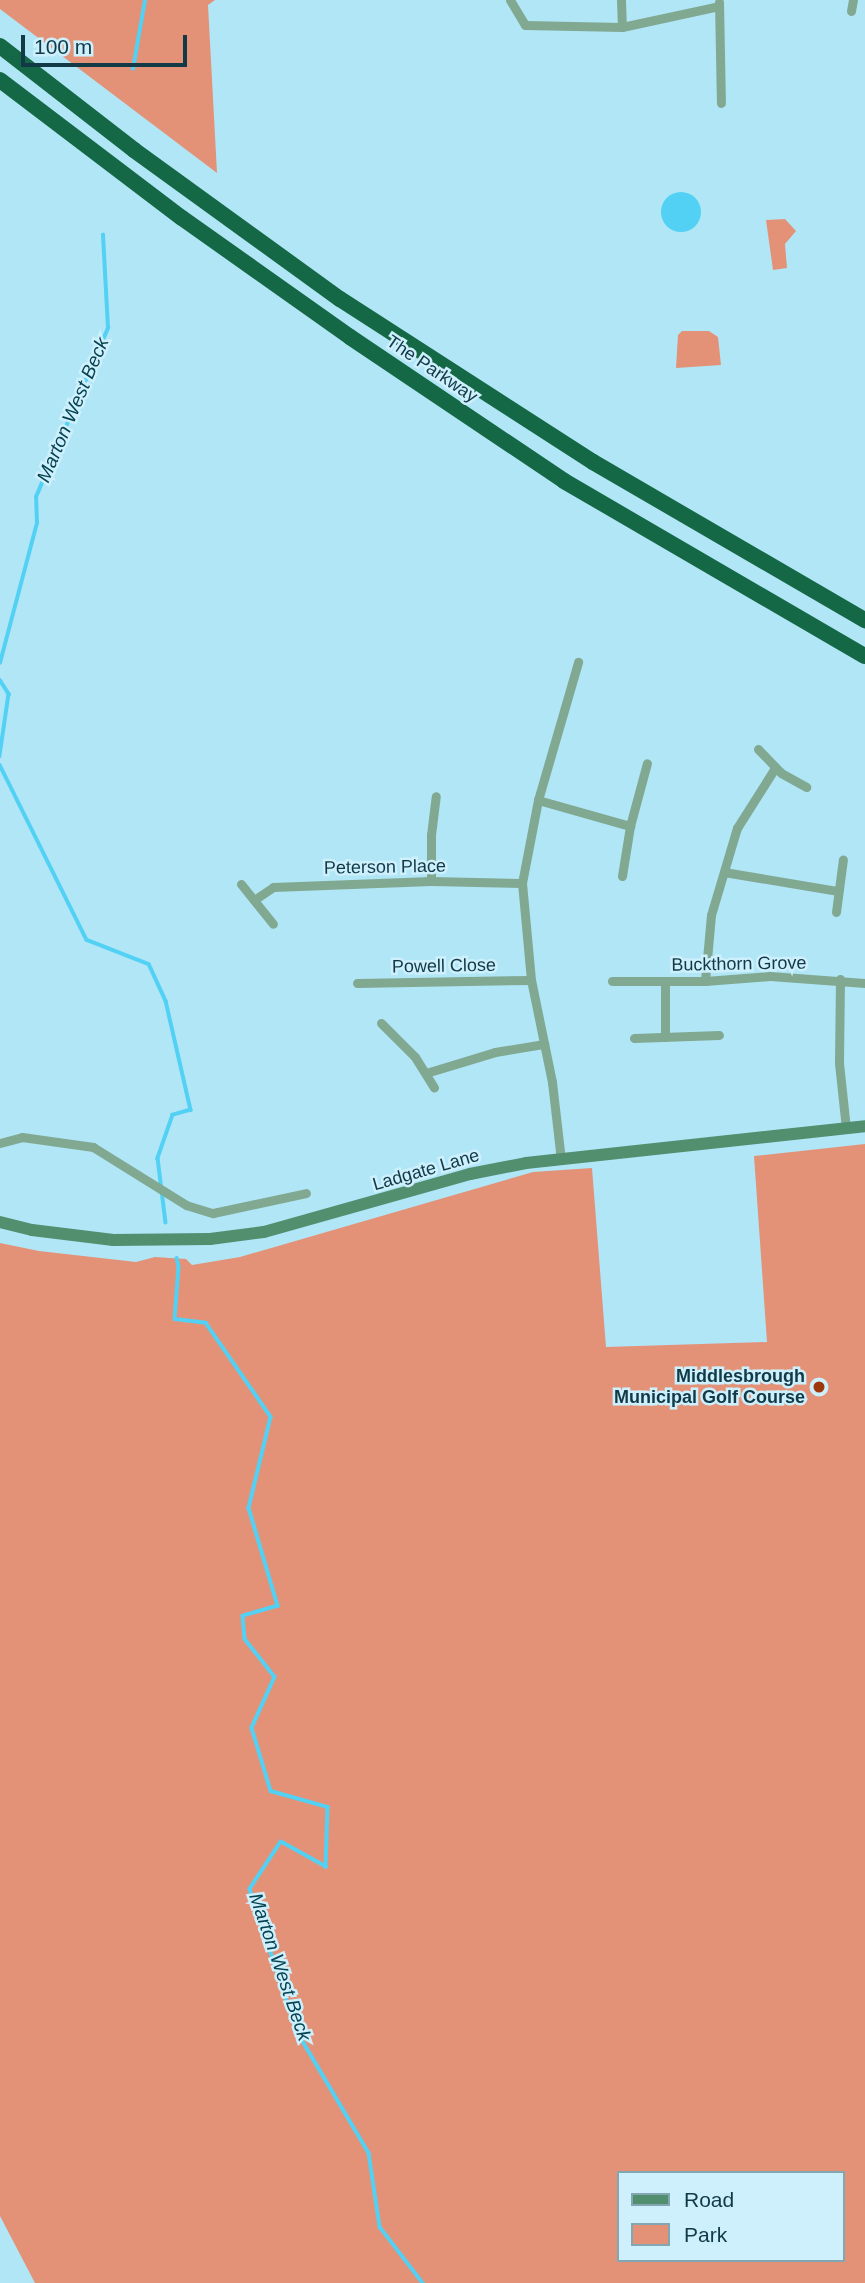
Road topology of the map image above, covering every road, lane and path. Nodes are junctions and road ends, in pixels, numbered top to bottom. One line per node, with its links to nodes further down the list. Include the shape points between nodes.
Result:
1 (510, 0): 6 (street, via 525,25)
2 (621, 0): 6 (street)
3 (853, 0): 5 (street)
4 (719, 3): 6 (street); 9 (street)
5 (851, 11)
6 (622, 27)
7 (0, 46): 10 (highway, The Parkway, via 144,158 340,299 593,462)
8 (0, 80): 11 (highway, The Parkway, via 193,226 552,473)
9 (721, 103)
10 (865, 620)
11 (865, 656)
12 (578, 662): 18 (street)
13 (758, 749): 15 (street)
14 (648, 763): 19 (street)
15 (775, 768): 16 (street); 21 (street, via 737,828)
16 (806, 787)
17 (436, 796): 23 (street)
18 (538, 800): 19 (street); 24 (street)
19 (630, 826): 22 (street)
20 (843, 859): 26 (street)
21 (724, 873): 26 (street); 34 (street, via 706,948)
22 (622, 876)
23 (431, 881): 24 (street, Peterson Place); 27 (street, Peterson Place, via 274,887)
24 (522, 883): 31 (street)
25 (241, 884): 27 (street)
26 (838, 891): 28 (street)
27 (254, 900): 29 (street)
28 (836, 912)
29 (273, 924)
30 (840, 979): 34 (street, Buckthorn Grove, via 770,976); 36 (street, Buckthorn Grove); 45 (street, via 839,1063)
31 (531, 980): 35 (street, Powell Close); 41 (street)
32 (612, 981): 33 (street, Buckthorn Grove)
33 (665, 981): 34 (street, Buckthorn Grove); 39 (street)
34 (705, 981)
35 (357, 983)
36 (865, 983)
37 (382, 1023): 42 (street)
38 (719, 1035): 39 (street)
39 (664, 1037): 40 (street)
40 (634, 1038)
41 (544, 1044): 42 (street, via 495,1052); 47 (street)
42 (426, 1073): 43 (street)
43 (434, 1088)
44 (865, 1126): 45 (main road, Ladgate Lane)
45 (846, 1128): 47 (main road, Ladgate Lane)
46 (0, 1143): 48 (street, via 22,1137 93,1147 186,1205 213,1213)
47 (561, 1160): 49 (main road, Ladgate Lane, via 470,1174 320,1219 209,1239 113,1240)
48 (306, 1193)
49 (0, 1222)

